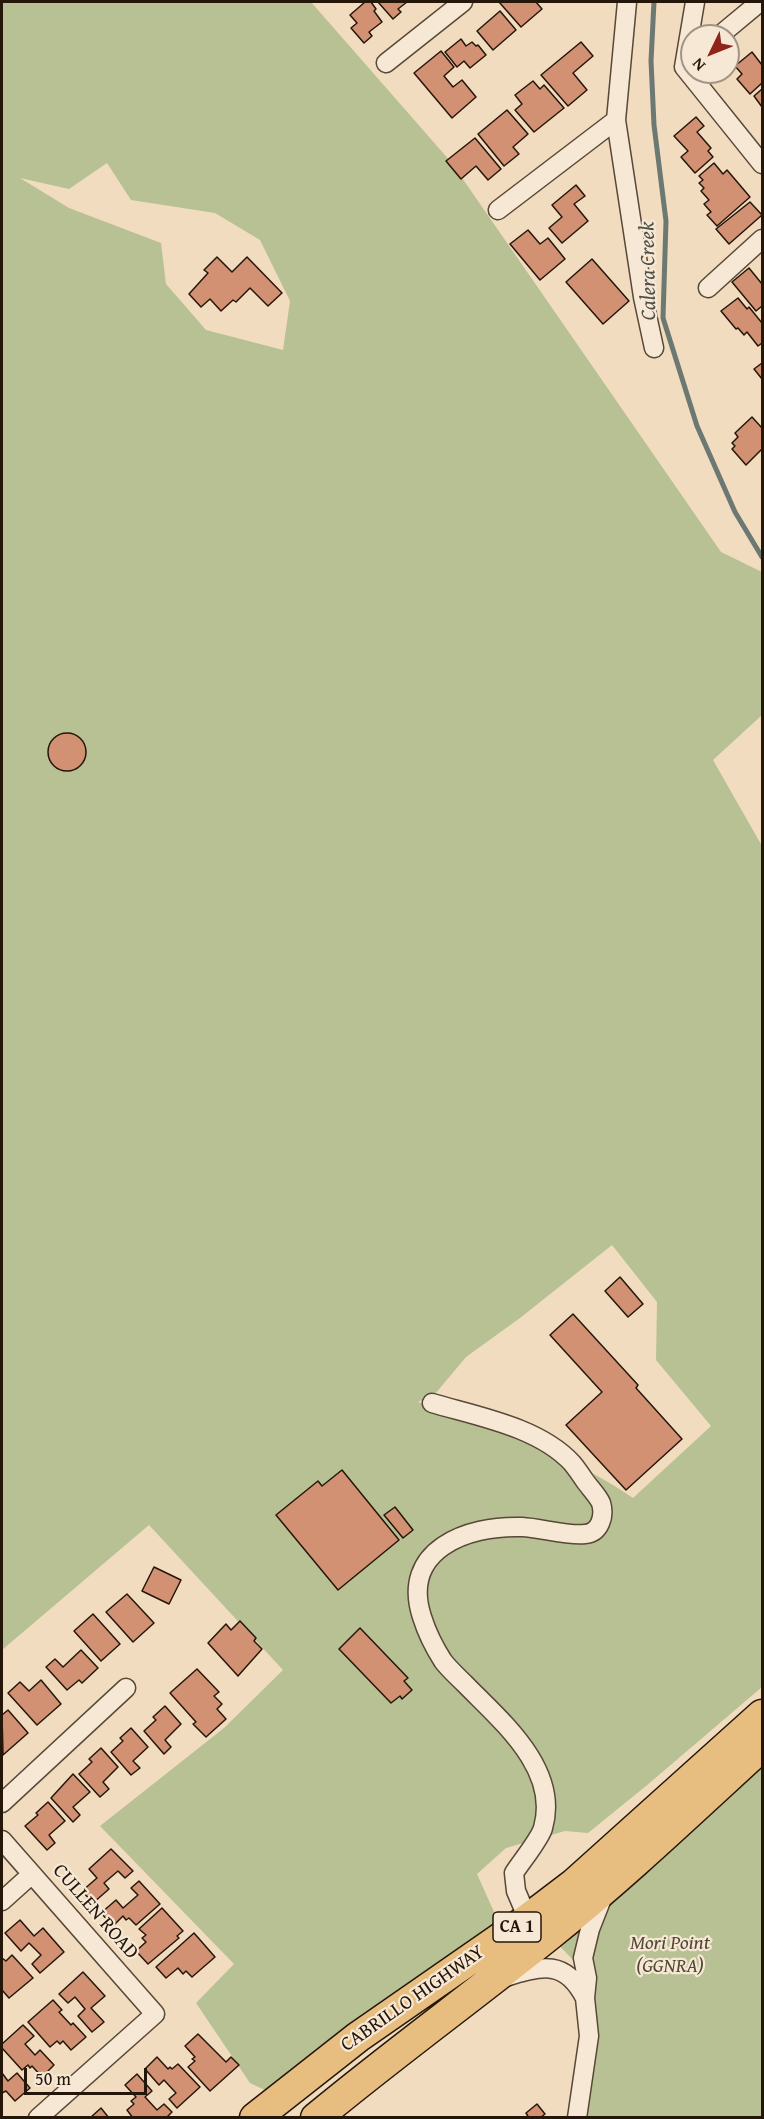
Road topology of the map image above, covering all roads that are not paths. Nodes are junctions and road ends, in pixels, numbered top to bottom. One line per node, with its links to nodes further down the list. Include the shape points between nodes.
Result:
1 (463, 2): 7 (street)
2 (627, 2): 9 (street)
3 (694, 2): 5 (street)
4 (760, 2): 6 (street)
5 (692, 24)
6 (734, 24)
7 (386, 63)
8 (703, 84): 10 (street)
9 (616, 120): 11 (street); 14 (street)
10 (762, 164)
11 (498, 210)
12 (762, 239): 13 (street)
13 (708, 288)
14 (654, 348)
15 (432, 1404): 24 (street, via 510,1426 546,1443 571,1462 601,1502 603,1518 598,1527 586,1534 521,1527 477,1530 444,1545 429,1558 418,1579 417,1600 428,1635 444,1662 513,1733 536,1767 543,1787 543,1829 514,1873 516,1891)
16 (126, 1688): 19 (street)
17 (762, 1715): 24 (highway, CABRILLO HIGHWAY / CA 1, via 612,1851)
18 (762, 1746): 22 (highway, CABRILLO HIGHWAY / CA 1)
19 (2, 1803)
20 (2, 1840): 21 (street, CULLEN ROAD)
21 (32, 1874): 23 (street); 27 (street, CULLEN ROAD, via 156,2014)
22 (606, 1888): 25 (highway, CABRILLO HIGHWAY / CA 1); 26 (street, via 586,1944)
23 (2, 1901)
24 (528, 1919): 28 (highway, CABRILLO HIGHWAY / CA 1, via 358,2037)
25 (491, 1982): 26 (street, via 528,1970 554,1968 577,1982); 29 (highway, CABRILLO HIGHWAY / CA 1)
26 (585, 1998): 30 (street, via 589,2036)
27 (38, 2118)
28 (255, 2118)
29 (316, 2118)
30 (577, 2118)

